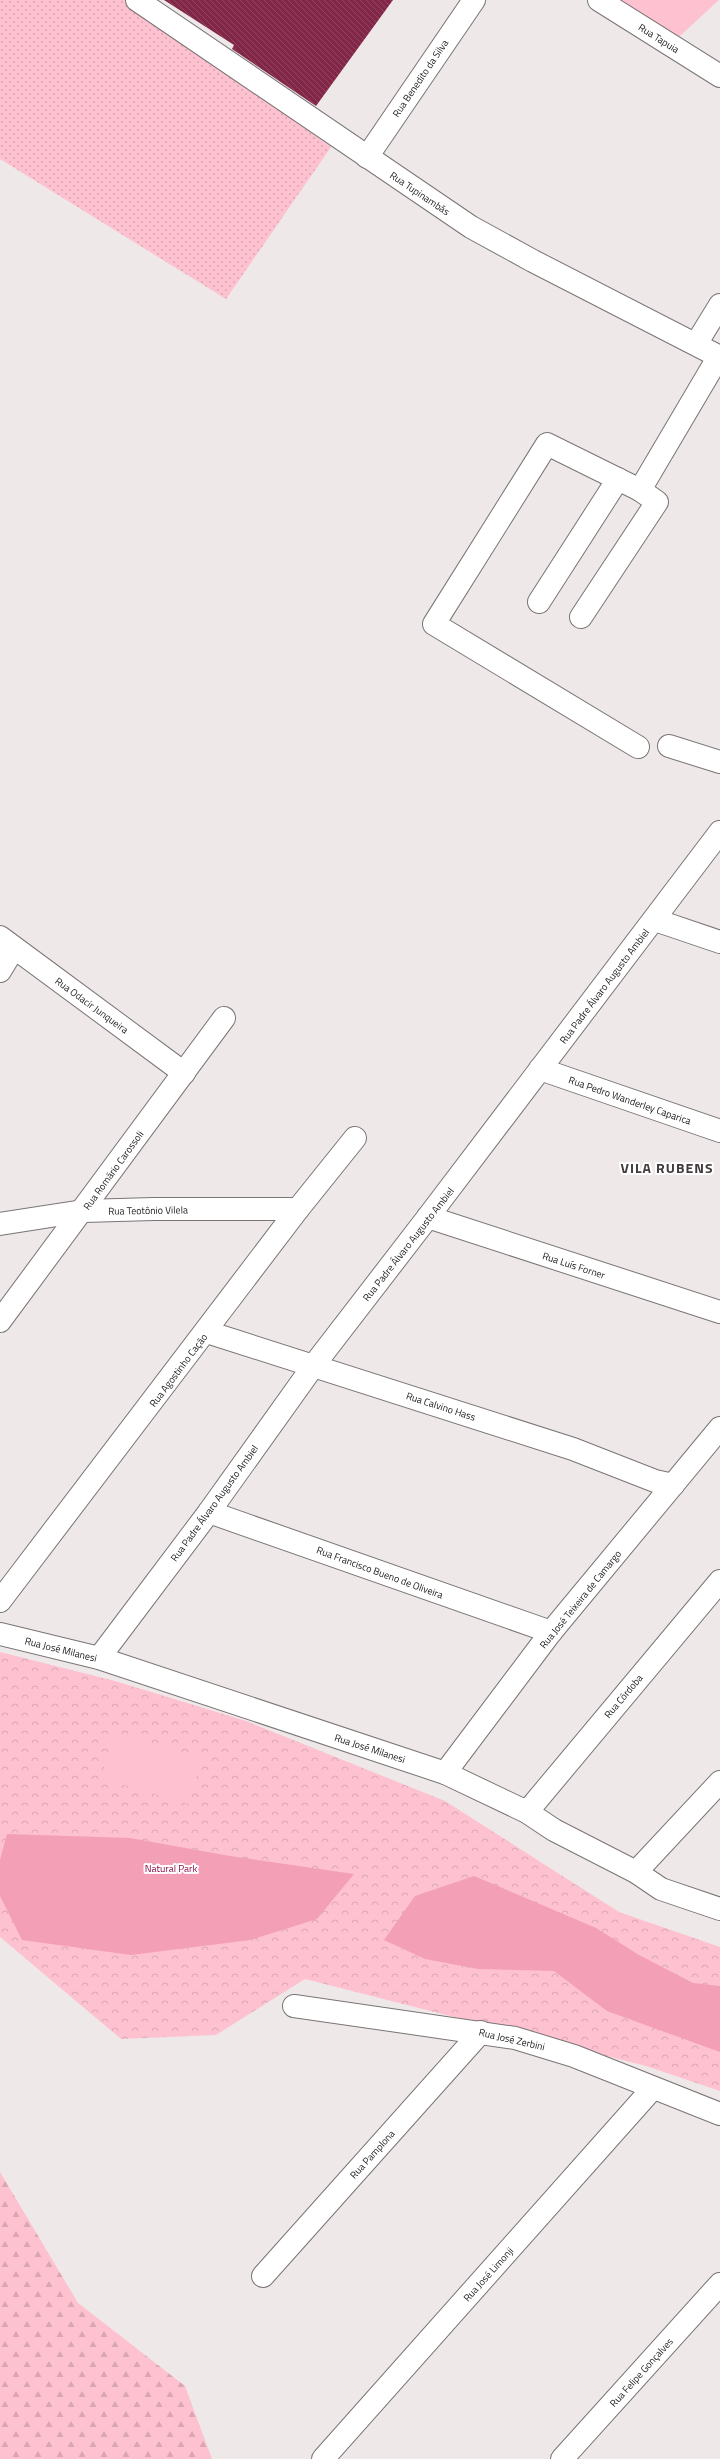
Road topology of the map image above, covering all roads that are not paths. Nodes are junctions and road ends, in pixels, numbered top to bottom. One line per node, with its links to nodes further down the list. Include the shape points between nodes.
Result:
1 (137, 0): 5 (street, Rua Tupinambás)
2 (474, 0): 5 (street, Rua Benedito da Silva)
3 (599, 0): 4 (street, Rua Tapuia)
4 (720, 76)
5 (367, 157): 7 (street, Rua Tupinambás, via 471,227)
6 (720, 305): 7 (street)
7 (696, 344): 8 (street, Rua Tupinambás)
8 (720, 356): 10 (street)
9 (618, 479): 10 (street); 11 (street); 14 (street, via 547,444 434,624)
10 (640, 490): 12 (street, via 657,502)
11 (539, 602)
12 (581, 617)
13 (669, 746): 15 (street)
14 (638, 747)
15 (720, 762)
16 (720, 832): 17 (street, Rua Padre Álvaro Augusto Ambiel)
17 (654, 920): 19 (street); 22 (street, Rua Padre Álvaro Augusto Ambiel)
18 (7, 942): 20 (street); 23 (street, Rua Odacir Junqueira)
19 (720, 942)
20 (0, 971)
21 (224, 1018): 23 (street, Rua Romário Carossoli)
22 (540, 1069): 24 (street, Rua Pedro Wanderley Caparica); 28 (street, Rua Padre Álvaro Augusto Ambiel)
23 (184, 1073): 27 (street, Rua Romário Carossoli)
24 (720, 1131)
25 (355, 1138): 26 (street, Rua Agostinho Cação)
26 (298, 1210): 27 (street, Rua Teotônio Vilela); 32 (street, Rua Agostinho Cação)
27 (83, 1211): 29 (street, Rua Teotônio Vilela); 31 (street, Rua Romário Carossoli)
28 (428, 1218): 30 (street, Rua Luís Forner); 33 (street, Rua Padre Álvaro Augusto Ambiel)
29 (0, 1224)
30 (720, 1312)
31 (0, 1321)
32 (207, 1332): 33 (street, Rua Calvino Hass); 38 (street, Rua Agostinho Cação)
33 (314, 1365): 35 (street, Rua Calvino Hass, via 573,1449 655,1481); 36 (street, Rua Padre Álvaro Augusto Ambiel)
34 (720, 1428): 35 (street, Rua José Teixeira de Camargo)
35 (673, 1485): 39 (street, Rua José Teixeira de Camargo)
36 (209, 1512): 39 (street, Rua Francisco Bueno de Oliveira); 41 (street, Rua Padre Álvaro Augusto Ambiel)
37 (720, 1581): 44 (street, Rua Córdoba)
38 (0, 1601)
39 (551, 1632): 42 (street, Rua José Teixeira de Camargo)
40 (0, 1634): 41 (street, Rua José Milanesi)
41 (99, 1658): 42 (street, Rua José Milanesi)
42 (445, 1773): 44 (street, Rua José Milanesi)
43 (720, 1782): 45 (street)
44 (527, 1812): 45 (street, Rua José Milanesi, via 554,1830)
45 (636, 1872): 46 (street, Rua José Milanesi, via 661,1889)
46 (720, 1909)
47 (294, 2006): 48 (street, Rua José Zerbini)
48 (481, 2032): 49 (street, Rua José Zerbini, via 516,2038 568,2054); 51 (street, Rua Pamplona)
49 (653, 2088): 50 (street, Rua José Zerbini); 53 (street, Rua José Limonji)
50 (720, 2114)
51 (263, 2276)
52 (720, 2284): 54 (street, Rua Felipe Gonçalves)
53 (323, 2459)
54 (562, 2459)

